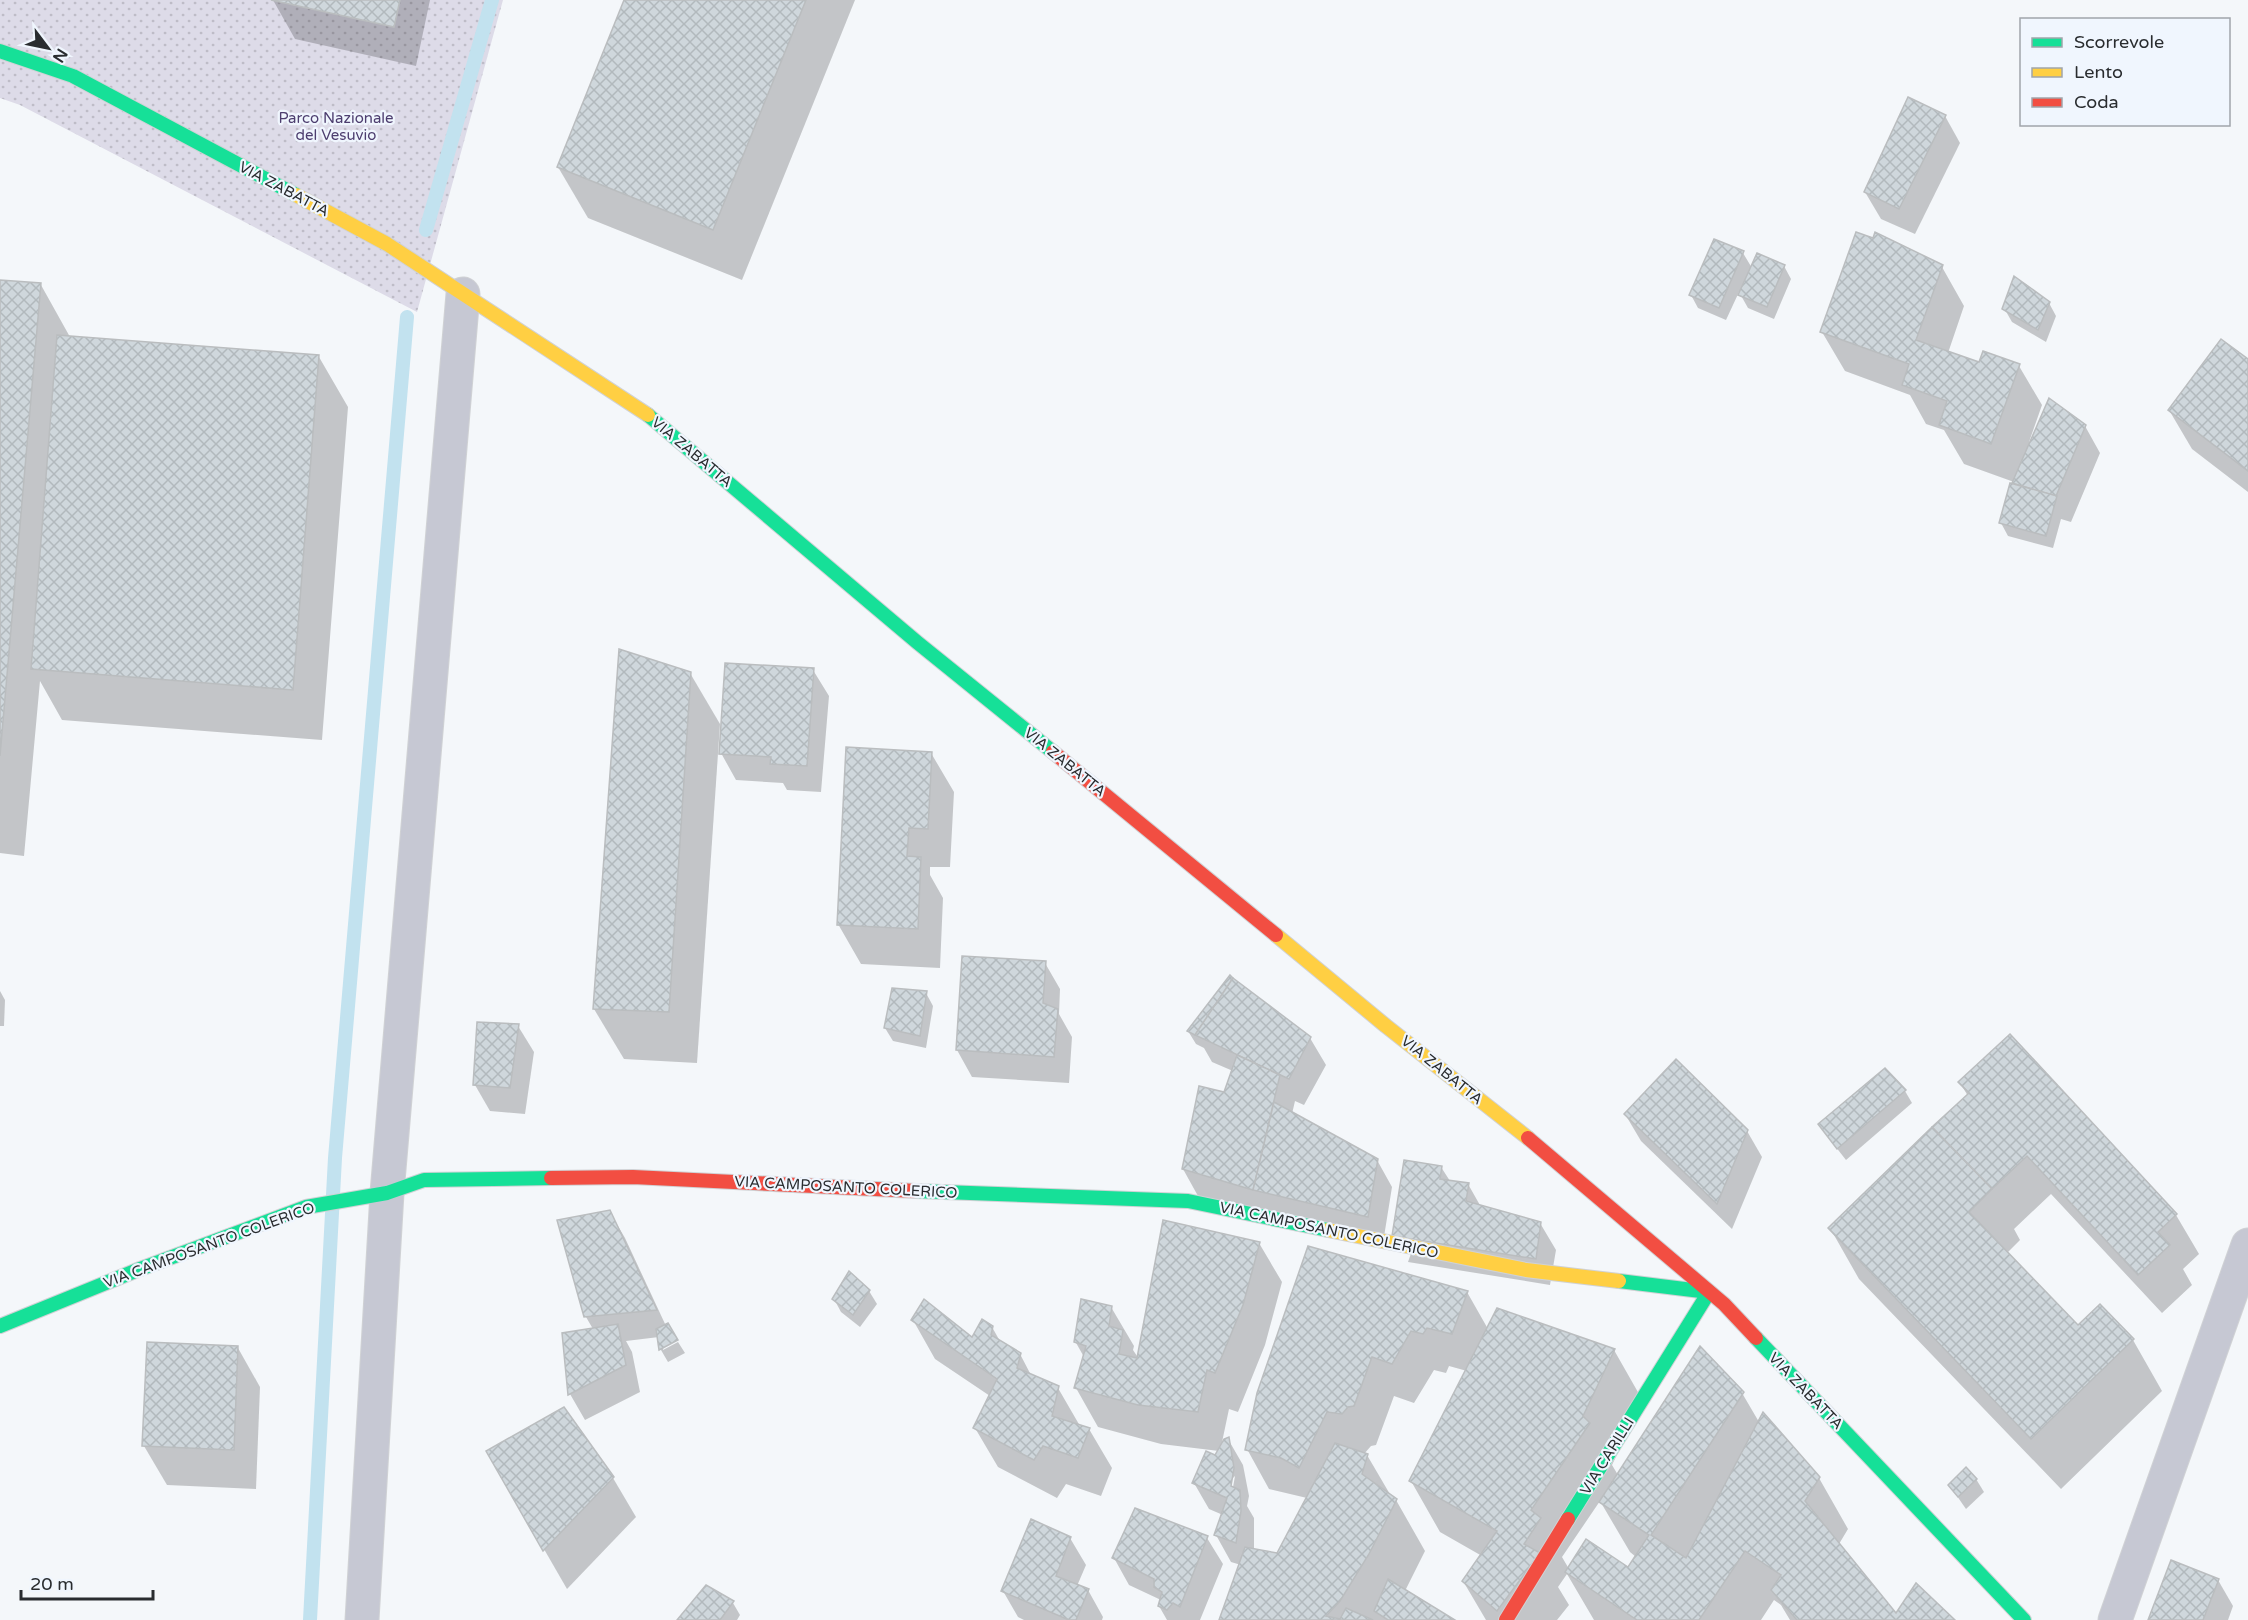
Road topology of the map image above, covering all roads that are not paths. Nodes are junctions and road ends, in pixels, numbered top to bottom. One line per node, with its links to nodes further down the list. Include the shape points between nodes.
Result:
1 (0, 51): 2 (street, VIA ZABATTA, via 73,76 387,244)
2 (463, 294): 3 (street); 5 (street, VIA ZABATTA, via 654,419 918,643 1552,1157)
3 (372, 1195): 5 (street, VIA CAMPOSANTO COLERICO, via 424,1180 633,1177 1188,1201 1526,1270); 6 (street, VIA CAMPOSANTO COLERICO, via 306,1207); 7 (street)
4 (2248, 1245): 10 (street)
5 (1709, 1292): 8 (street, VIA CARILLI); 9 (street, VIA ZABATTA)
6 (0, 1326)
7 (362, 1620)
8 (1506, 1620)
9 (2024, 1620)
10 (2115, 1620)

